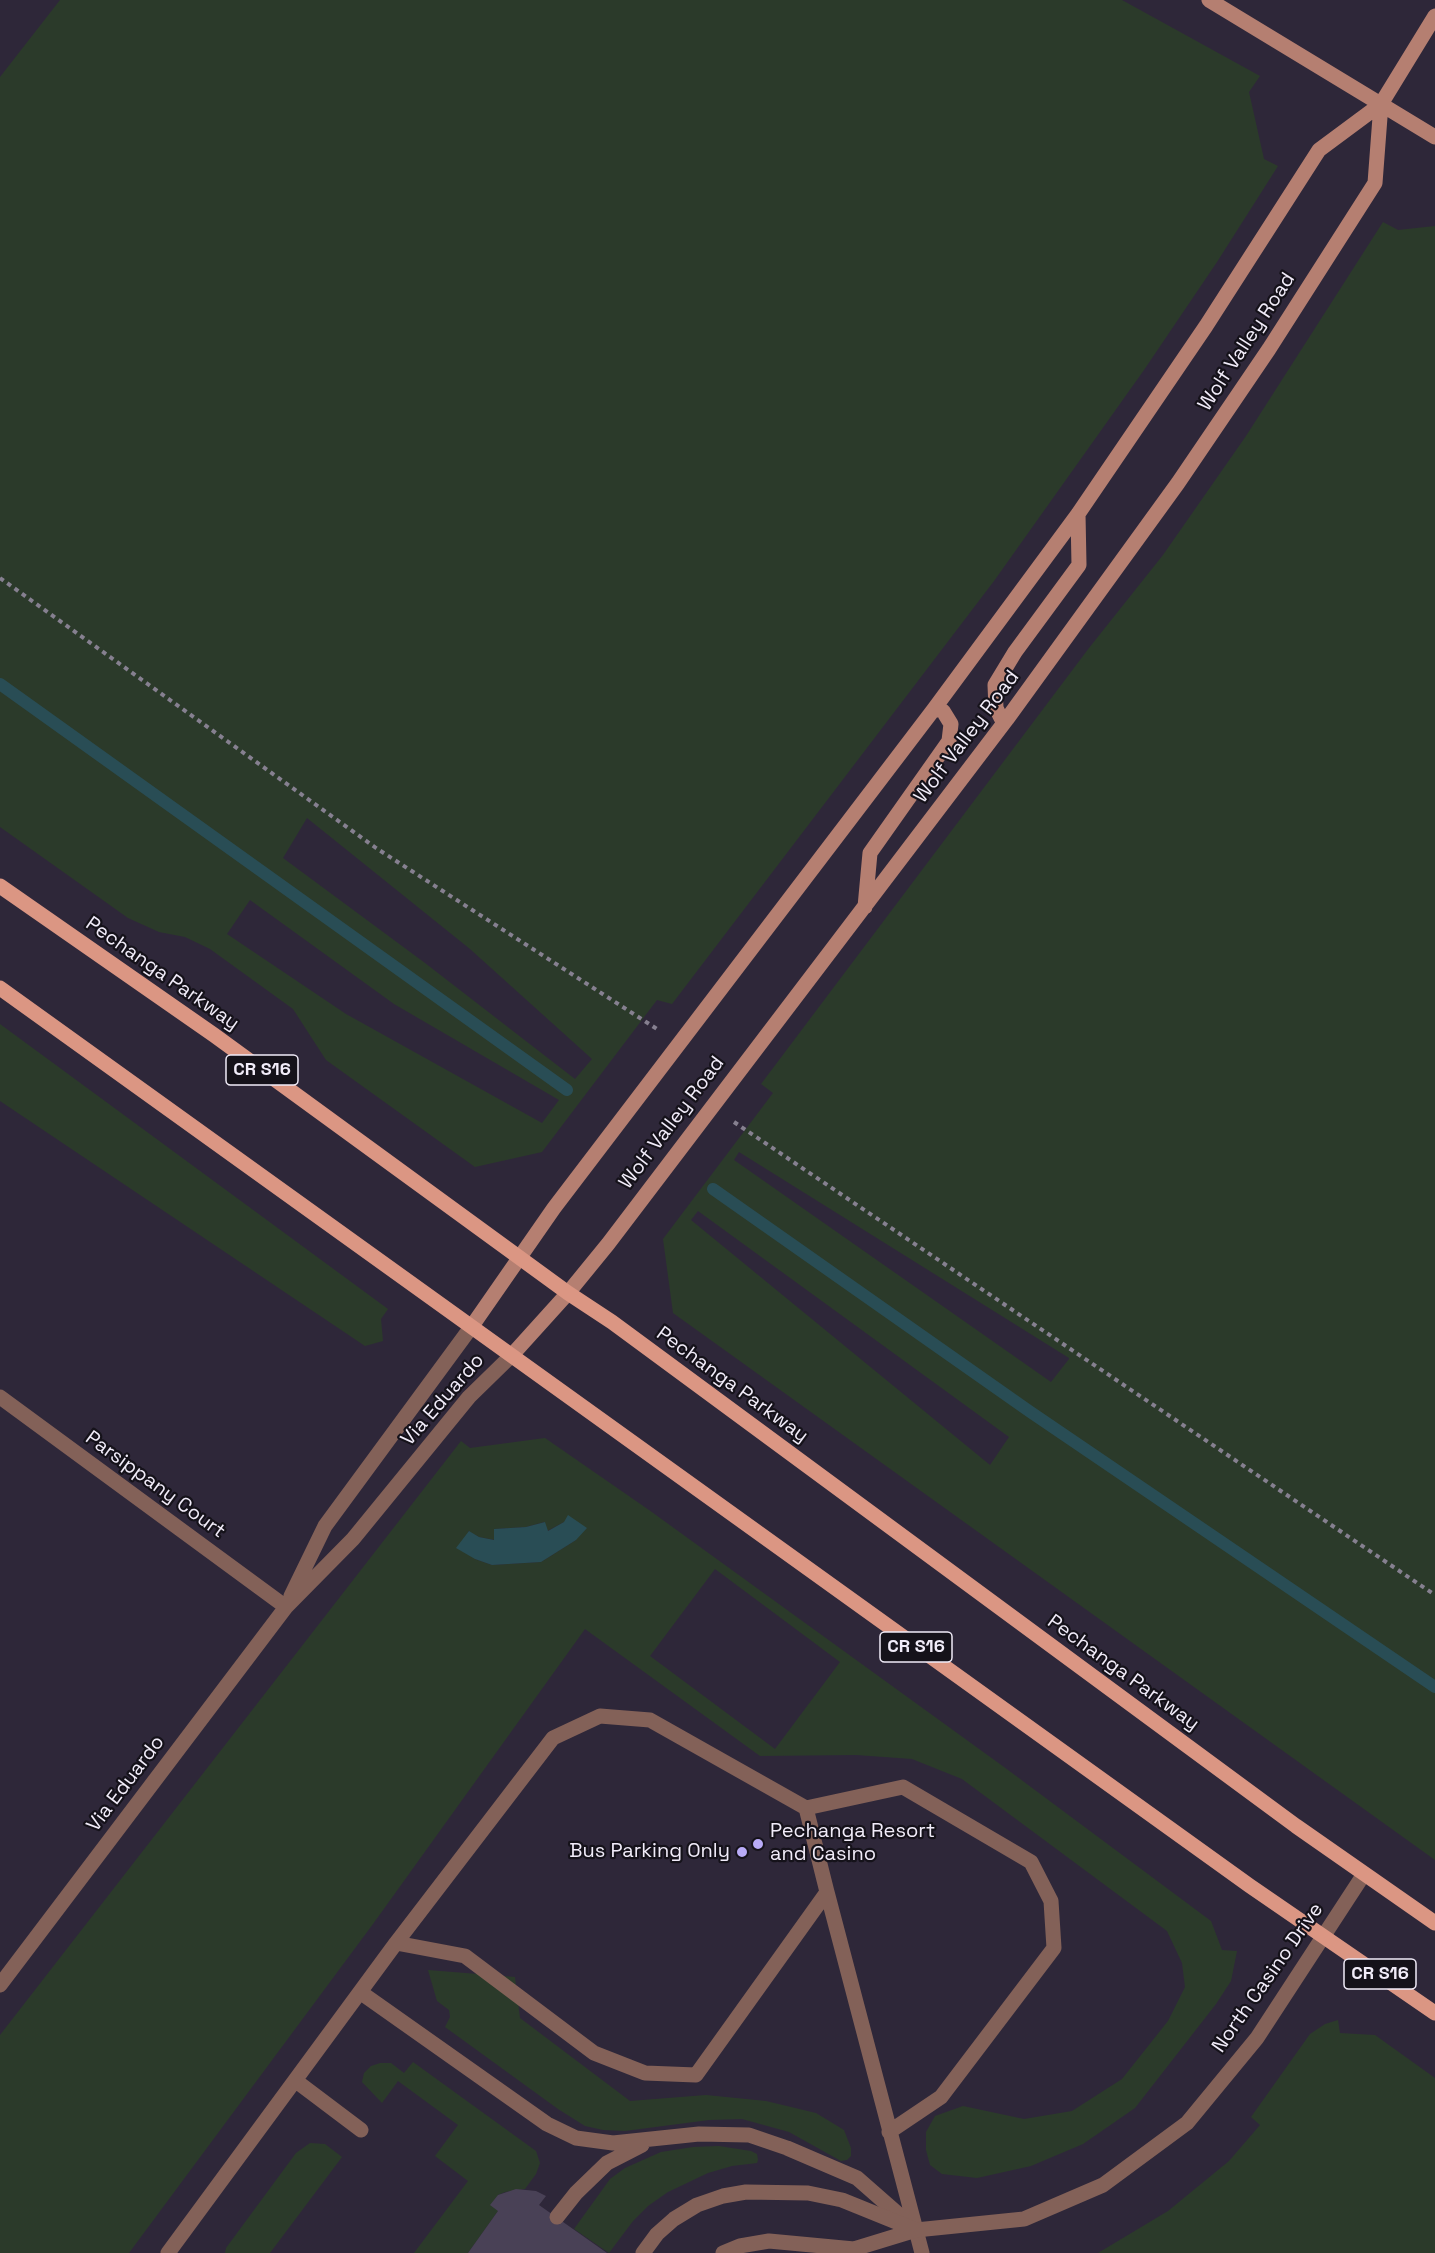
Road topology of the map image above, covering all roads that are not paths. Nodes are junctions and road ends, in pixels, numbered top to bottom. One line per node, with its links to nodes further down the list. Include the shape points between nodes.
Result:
1 (1209, 0): 3 (main road)
2 (1435, 16): 3 (main road, Wolf Valley Road)
3 (1381, 104): 4 (main road); 5 (main road, Wolf Valley Road, via 1319,150); 7 (main road, Wolf Valley Road, via 1372,189 1178,483)
4 (1435, 137)
5 (1078, 514): 6 (main road, Wolf Valley Road); 7 (main road, via 1079,565 995,685 996,708 1001,718)
6 (934, 709): 9 (main road, via 943,711 951,724 949,741 870,854); 11 (main road, Wolf Valley Road)
7 (1007, 719): 9 (main road, Wolf Valley Road)
8 (0, 886): 11 (main road, Pechanga Parkway / CR S16, via 214,1035)
9 (865, 907): 12 (main road, Wolf Valley Road)
10 (0, 988): 13 (main road, CR S16)
11 (520, 1258): 12 (main road, Pechanga Parkway / CR S16); 13 (main road, Wolf Valley Road)
12 (568, 1293): 14 (main road, Wolf Valley Road); 18 (main road, Pechanga Parkway / CR S16)
13 (472, 1326): 14 (main road, CR S16); 16 (street, Via Eduardo, via 325,1526)
14 (512, 1355): 16 (street, Via Eduardo, via 469,1397 353,1539); 21 (main road, CR S16)
15 (0, 1397): 16 (street, Parsippany Court)
16 (286, 1607): 23 (street, Via Eduardo)
17 (806, 1808): 19 (street); 22 (street, via 650,1720 600,1716 553,1738); 28 (street, via 903,1787 1030,1862 1051,1901 1054,1948 941,2097)
18 (1364, 1874): 20 (main road, Pechanga Parkway / CR S16); 21 (street, North Casino Drive)
19 (827, 1892): 22 (street, via 696,2075 645,2073 594,2052 465,1956); 28 (street)
20 (1435, 1923)
21 (1323, 1936): 25 (main road, CR S16); 31 (street, North Casino Drive, via 1257,2038 1187,2123 1103,2186 1024,2219)
22 (396, 1943): 24 (street)
23 (0, 1985)
24 (360, 1992): 26 (street); 29 (street, via 547,2124 576,2138 613,2143)
25 (1435, 2013)
26 (296, 2080): 27 (street); 33 (street)
27 (361, 2130)
28 (889, 2132): 31 (street)
29 (652, 2140): 30 (street, via 607,2163); 31 (street, via 699,2134 749,2135 857,2178)
30 (557, 2217)
31 (916, 2230): 32 (street, North Casino Drive); 34 (street, North Casino Drive, via 842,2200 808,2193 746,2192 697,2205 657,2234); 36 (street)
32 (851, 2251): 35 (street, North Casino Drive, via 769,2241)
33 (168, 2253)
34 (643, 2253)
35 (723, 2253)
36 (922, 2253)

